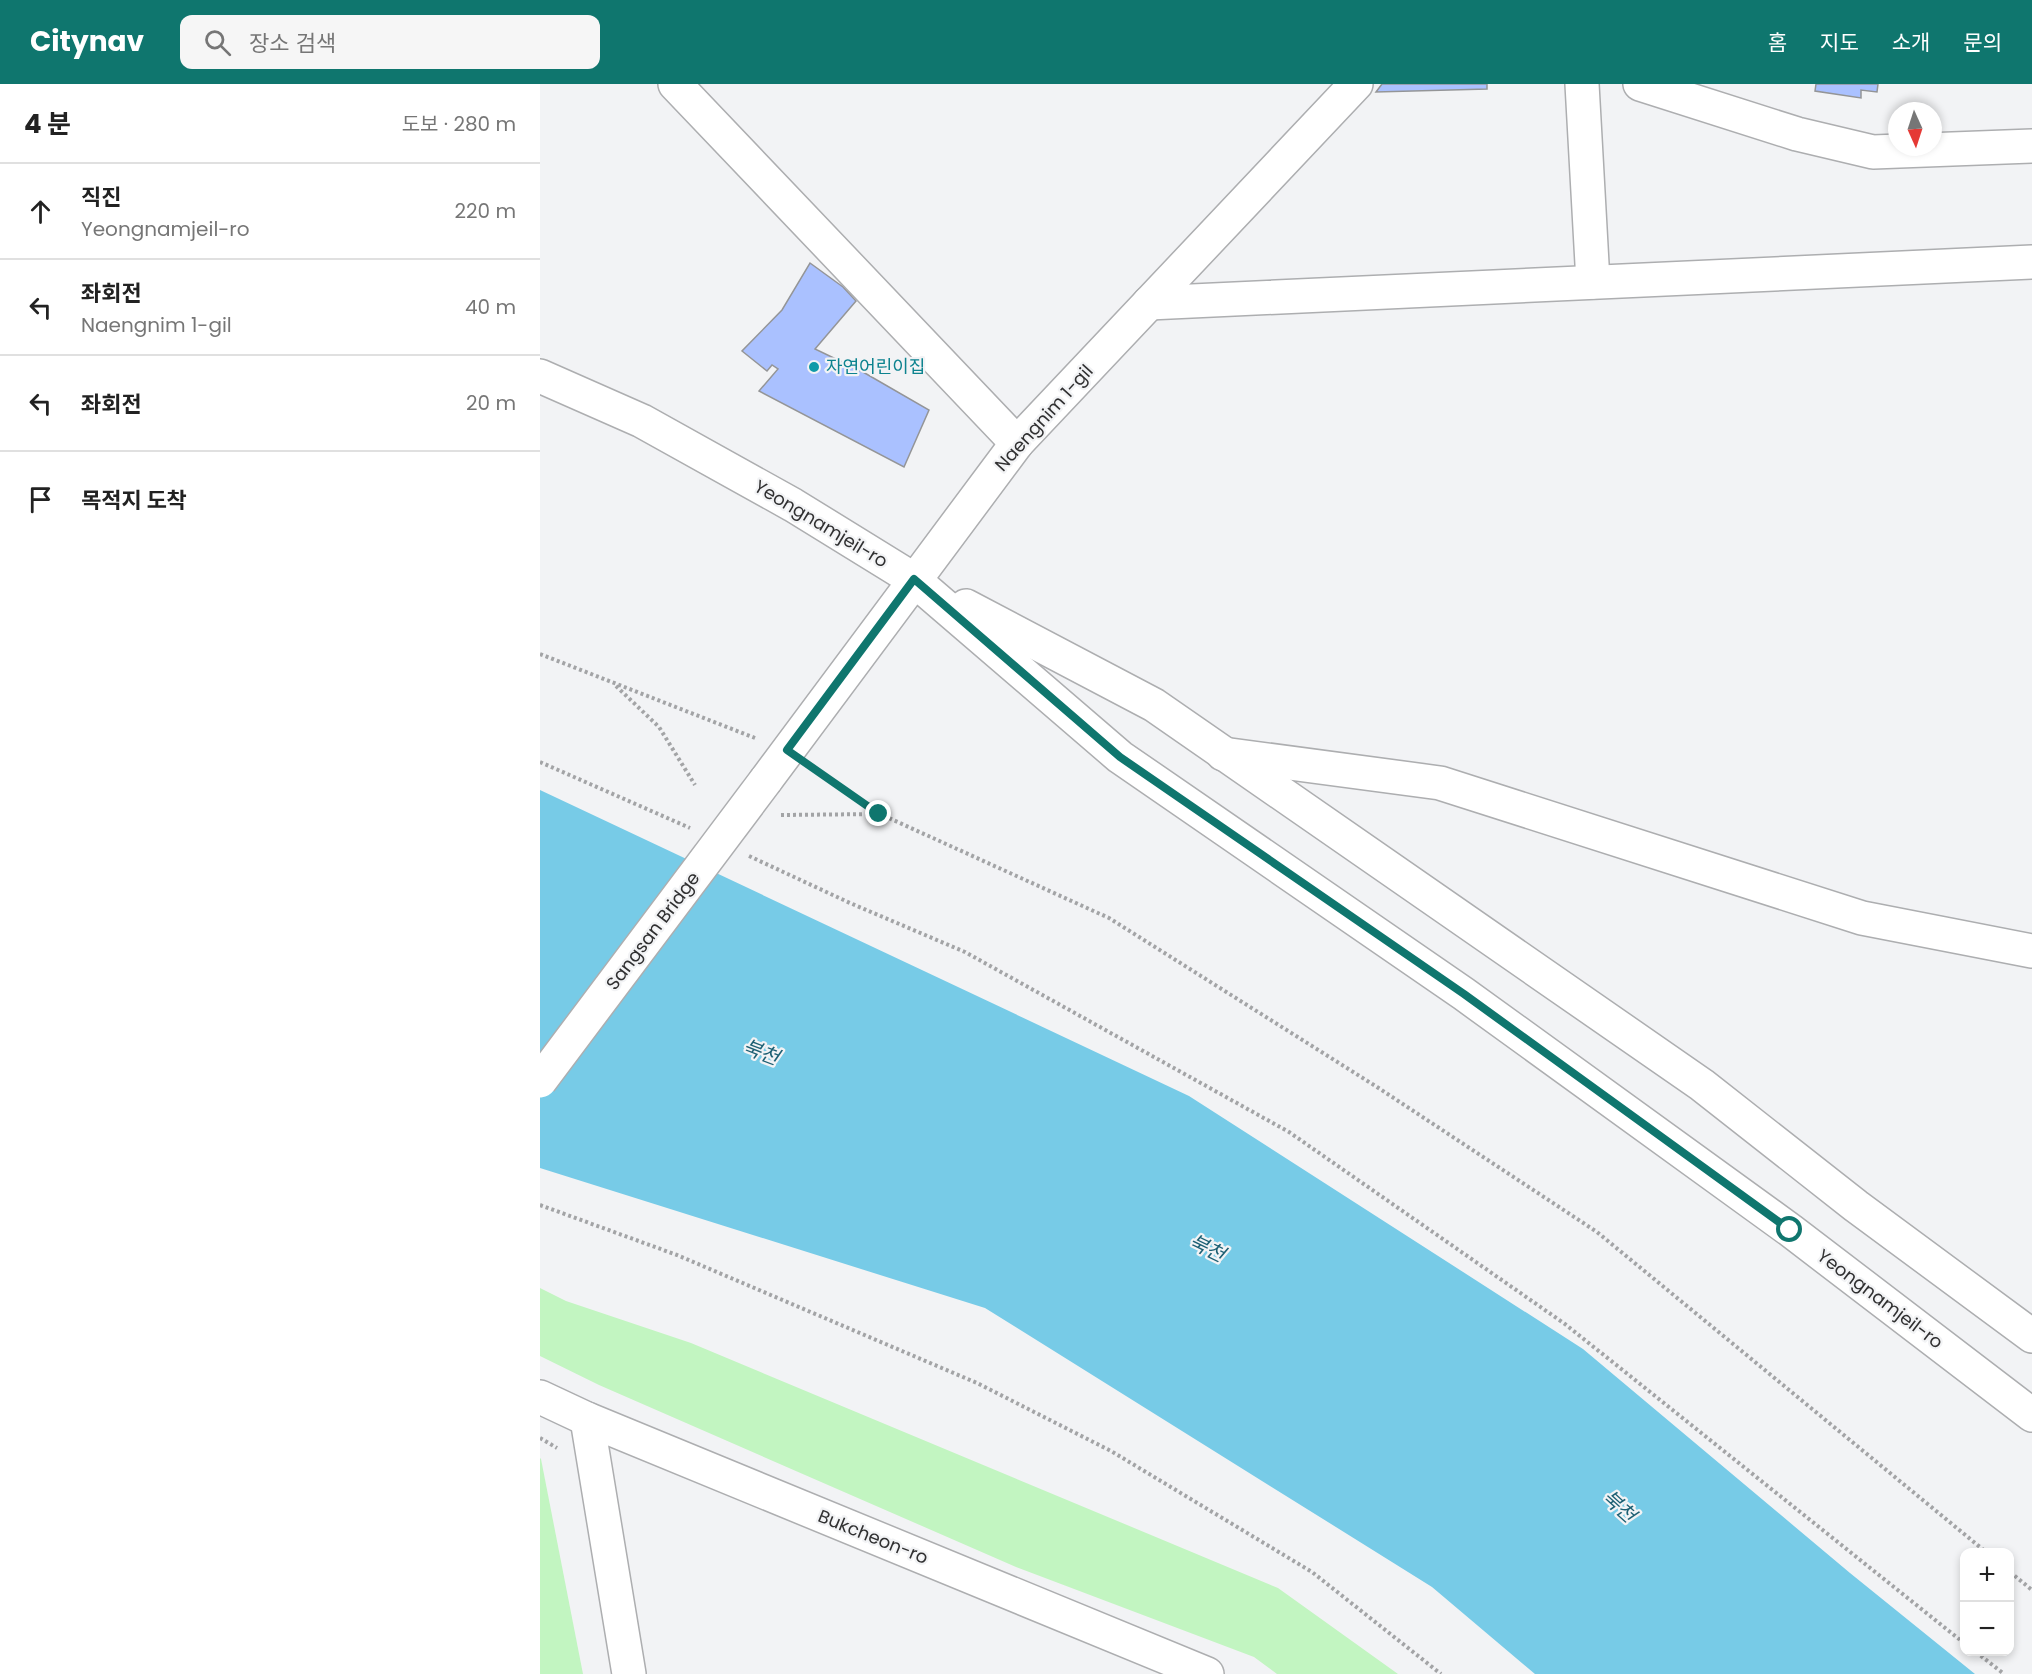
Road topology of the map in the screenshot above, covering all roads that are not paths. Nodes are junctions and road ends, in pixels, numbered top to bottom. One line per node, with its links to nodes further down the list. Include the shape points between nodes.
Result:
1 (675, 84): 10 (street)
2 (1356, 84): 8 (street, Naengnim 1-gil)
3 (1582, 84): 7 (street)
4 (1640, 84): 5 (street, via 1797,134 1873,152)
5 (2032, 146)
6 (2032, 262): 7 (street)
7 (1593, 282): 8 (street)
8 (1149, 303): 10 (street, Naengnim 1-gil)
9 (540, 376): 11 (street, Yeongnamjeil-ro, via 642,421 793,505)
10 (1017, 442): 11 (street, Naengnim 1-gil)
11 (914, 579): 12 (street, via 1154,705); 13 (street, Naengnim 1-gil); 18 (street, Yeongnamjeil-ro, via 1120,757 1483,1008 1790,1230)
12 (1223, 754): 14 (street, via 1440,783 1862,918); 16 (street, via 1702,1085 1856,1206)
13 (766, 780): 15 (street, Sangsan Bridge, bridge)
14 (2032, 951)
15 (540, 1081)
16 (2032, 1336)
17 (540, 1398): 19 (street, Bukcheon-ro)
18 (2032, 1415)
19 (587, 1419): 20 (street); 21 (street, Bukcheon-ro)
20 (629, 1674)
21 (1207, 1674)

